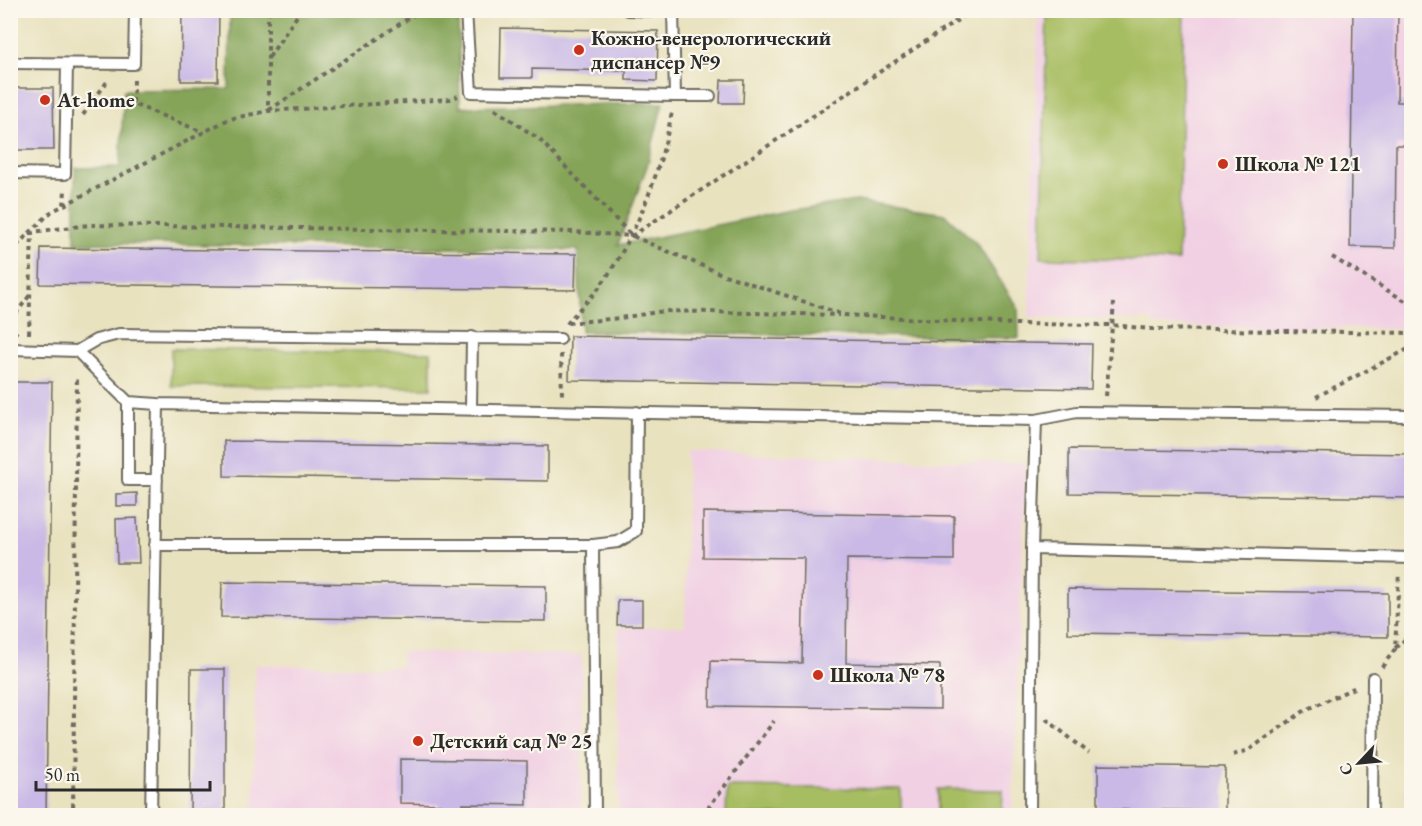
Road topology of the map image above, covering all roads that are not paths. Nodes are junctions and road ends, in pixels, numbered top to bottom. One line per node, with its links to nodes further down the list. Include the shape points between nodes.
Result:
1 (135, 10): 6 (lane, via 134,64)
2 (466, 10): 7 (lane, via 471,92)
3 (627, 10): 4 (lane)
4 (673, 11): 7 (lane)
5 (10, 63): 6 (lane)
6 (67, 64): 9 (lane, via 65,174)
7 (675, 96): 8 (lane)
8 (710, 96)
9 (10, 173)
10 (472, 337): 11 (lane); 13 (lane, via 119,334 96,340); 16 (lane)
11 (560, 339)
12 (10, 349): 13 (lane)
13 (77, 351): 14 (lane)
14 (128, 402): 15 (lane); 20 (lane, via 129,480)
15 (158, 404): 16 (lane); 20 (lane)
16 (471, 408): 17 (lane)
17 (637, 412): 19 (lane); 22 (lane, via 636,531 618,542)
18 (1412, 416): 19 (lane, via 1077,412)
19 (1036, 420): 23 (lane)
20 (156, 480): 21 (lane)
21 (155, 545): 22 (lane); 26 (lane)
22 (593, 545): 27 (lane)
23 (1032, 549): 24 (lane); 28 (lane)
24 (1406, 558)
25 (1373, 678): 29 (lane)
26 (151, 816)
27 (595, 816)
28 (1030, 816)
29 (1372, 816)

